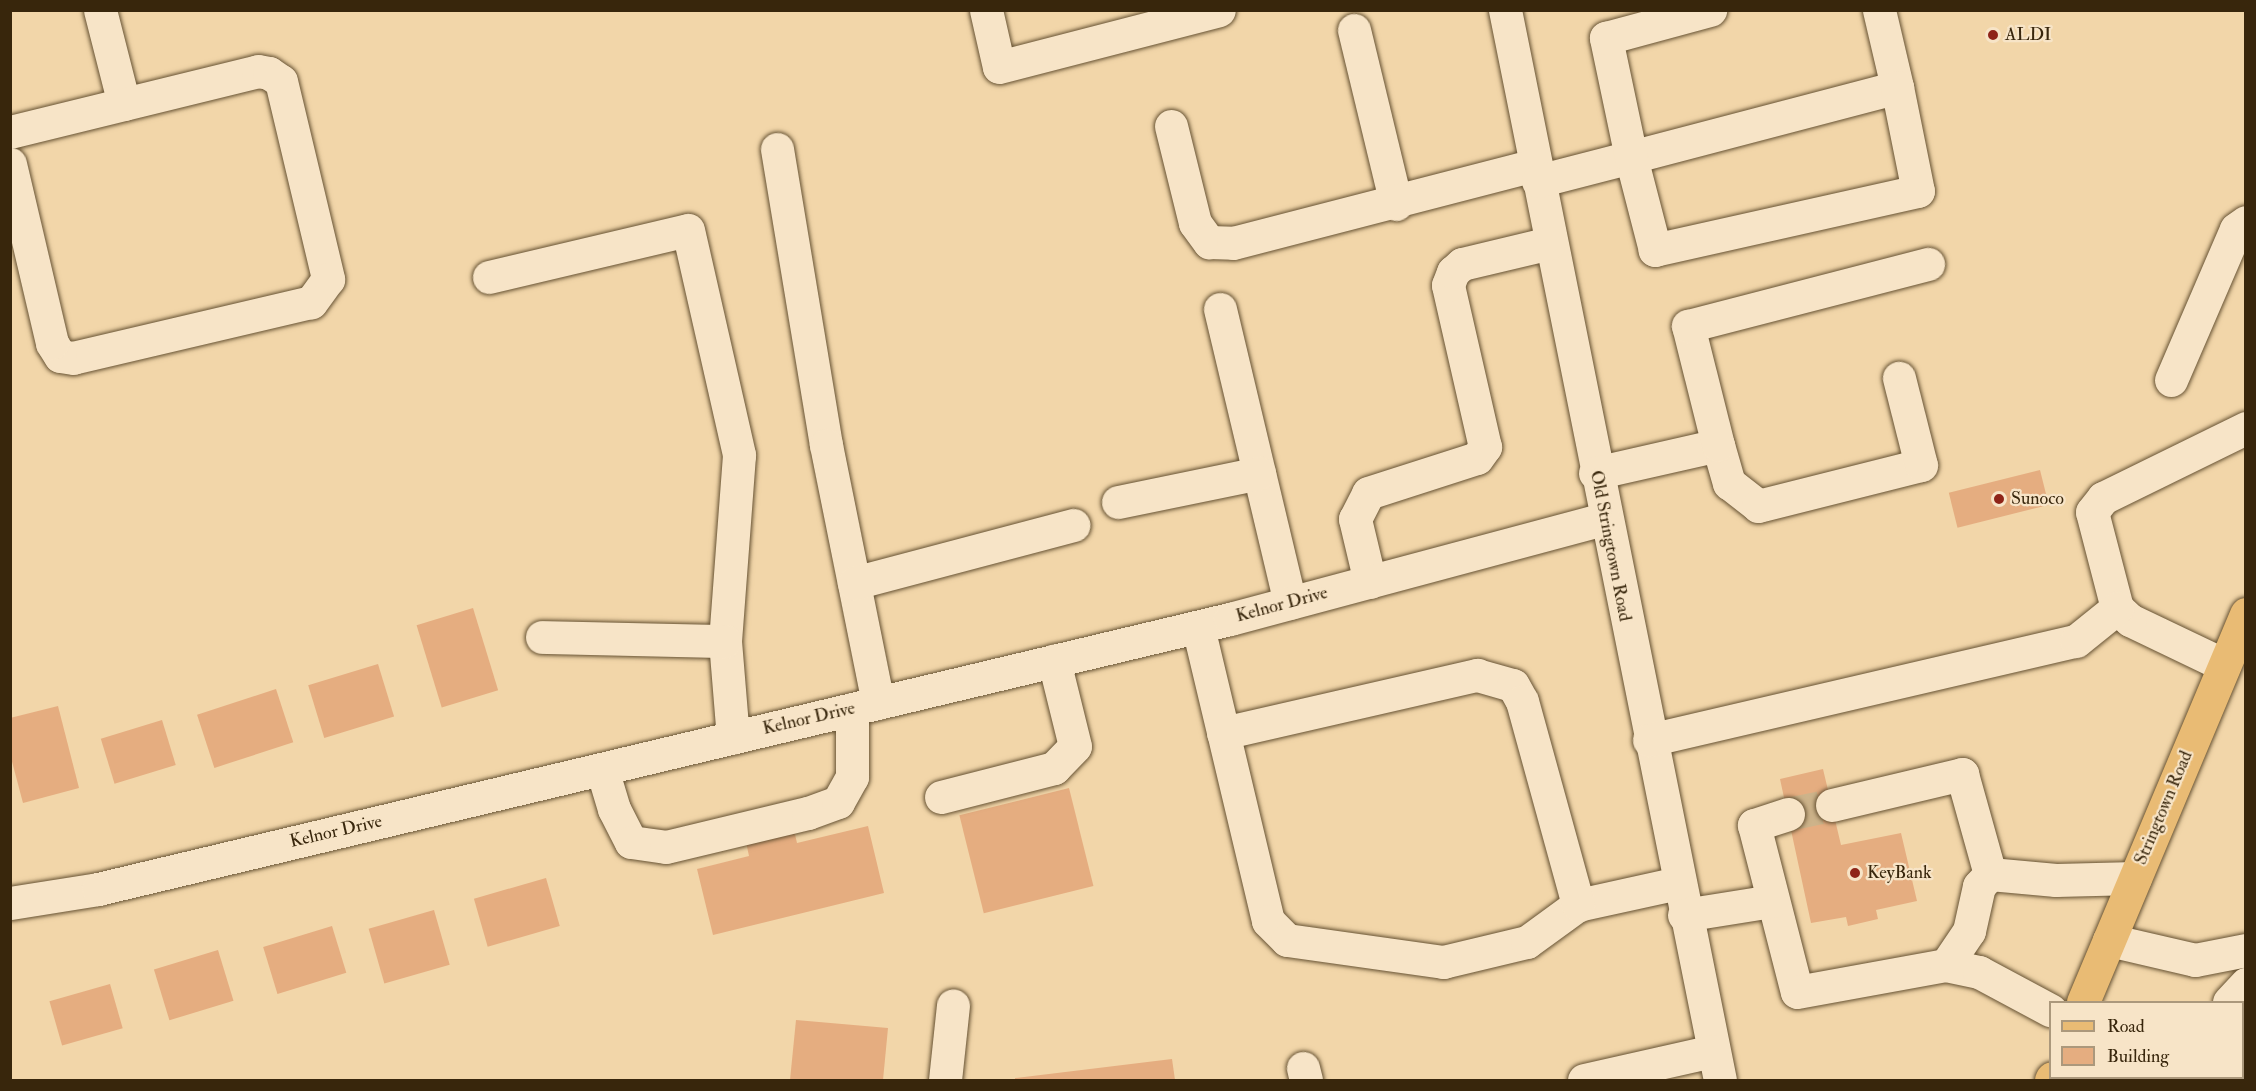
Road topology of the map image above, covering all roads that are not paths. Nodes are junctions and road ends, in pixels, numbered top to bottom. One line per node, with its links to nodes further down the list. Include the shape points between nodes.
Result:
1 (100, 10): 10 (street)
2 (986, 10): 3 (street, via 999,67)
3 (1219, 10)
4 (1505, 10): 16 (street, Old Stringtown Road)
5 (1710, 10): 7 (street)
6 (1879, 10): 9 (street)
7 (1603, 24): 14 (street)
8 (1354, 30): 17 (street)
9 (1897, 87): 14 (street); 14 (street, via 1918,191 1654,250)
10 (124, 104): 12 (street); 15 (street, via 258,70 281,81 328,279 323,291 311,302 73,358 60,356 52,343)
11 (1171, 126): 17 (street, via 1195,223 1209,242 1233,243)
12 (10, 132)
13 (777, 149): 33 (street)
14 (1630, 157): 16 (street)
15 (10, 164)
16 (1536, 173): 17 (street); 19 (street, Old Stringtown Road)
17 (1396, 204)
18 (2246, 222): 24 (street, via 2236,229)
19 (1550, 243): 28 (street, Old Stringtown Road); 32 (street, via 1462,264 1453,272 1448,285 1485,447 1477,458 1368,493 1355,519)
20 (1928, 264): 26 (street, via 1688,326)
21 (489, 277): 39 (street, via 688,230 739,455)
22 (1220, 309): 27 (street)
23 (1899, 378): 26 (street, via 1921,465 1758,506 1728,483)
24 (2171, 381)
25 (2246, 428): 35 (street, via 2103,498 2092,512)
26 (1718, 445): 28 (street)
27 (1259, 473): 29 (street); 34 (street)
28 (1595, 474): 30 (street, Old Stringtown Road)
29 (1118, 502)
30 (1604, 519): 32 (street, Kelnor Drive); 45 (street, Old Stringtown Road)
31 (1072, 525): 33 (street)
32 (1370, 582): 34 (street, Kelnor Drive)
33 (854, 583): 42 (street)
34 (1290, 603): 37 (street, Kelnor Drive)
35 (2117, 608): 41 (street, via 2130,620); 45 (street, via 2076,641)
36 (2246, 614): 41 (main road, Stringtown Road)
37 (1198, 627): 40 (street, Kelnor Drive); 43 (street)
38 (542, 637): 39 (street)
39 (725, 641): 44 (street)
40 (1054, 661): 42 (street, Kelnor Drive); 47 (street, via 1075,746 1054,768)
41 (2224, 665): 51 (main road, Stringtown Road)
42 (865, 706): 44 (street, Kelnor Drive); 46 (street, via 852,777 838,802 808,813 666,847 631,842)
43 (1223, 733): 55 (street, via 1268,921 1287,940 1443,962 1527,942); 55 (street, via 1478,675 1513,685 1522,701)
44 (733, 738): 46 (street, Kelnor Drive)
45 (1649, 740): 52 (street, Old Stringtown Road)
46 (602, 769): 54 (street, Kelnor Drive, via 98,889)
47 (941, 797)
48 (1832, 806): 50 (street, via 1962,774)
49 (1788, 814): 53 (street, via 1754,825)
50 (1990, 874): 51 (street, via 2056,880); 59 (street, via 1979,885 1969,931)
51 (2135, 878): 57 (main road, Stringtown Road)
52 (1678, 883): 55 (street); 56 (street, Old Stringtown Road)
53 (1772, 901): 56 (street); 59 (street, via 1797,992)
54 (10, 903)
55 (1578, 905)
56 (1684, 915): 65 (street, Old Stringtown Road)
57 (2109, 940): 58 (street, via 2195,960); 61 (main road, Stringtown Road)
58 (2246, 950)
59 (1946, 965): 64 (street, via 1979,972)
60 (2246, 984): 62 (street)
61 (2083, 1001)
62 (2230, 1001)
63 (953, 1005): 66 (street)
64 (2049, 1009)
65 (1716, 1066): 67 (street)
66 (945, 1080)
67 (1584, 1080)

